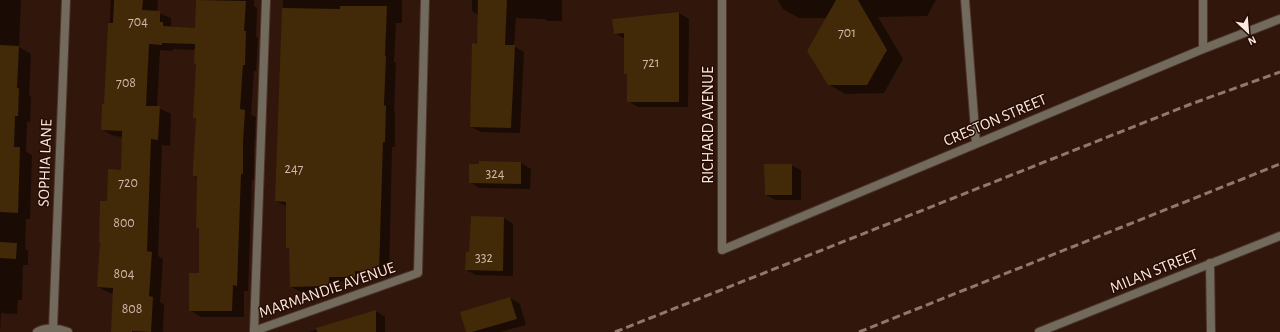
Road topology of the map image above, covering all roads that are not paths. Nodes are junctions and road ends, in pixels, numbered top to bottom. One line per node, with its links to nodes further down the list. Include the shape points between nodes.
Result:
1 (66, 0): 13 (street, SOPHIA LANE)
2 (266, 0): 3 (street, MARMANDIE AVENUE, via 254,331 418,274)
3 (425, 0)
4 (722, 0): 11 (street, RICHARD AVENUE)
5 (965, 0): 9 (street)
6 (1202, 0): 8 (street)
7 (1280, 19): 8 (street, CRESTON STREET)
8 (1203, 49): 9 (street, CRESTON STREET)
9 (976, 143): 11 (street, CRESTON STREET)
10 (1280, 236): 12 (street, MILAN STREET)
11 (722, 250)
12 (1210, 263): 16 (street, MILAN STREET); 17 (street)
13 (53, 328): 14 (street); 15 (street)
14 (37, 332)
15 (68, 332)
16 (1039, 332)
17 (1211, 332)

